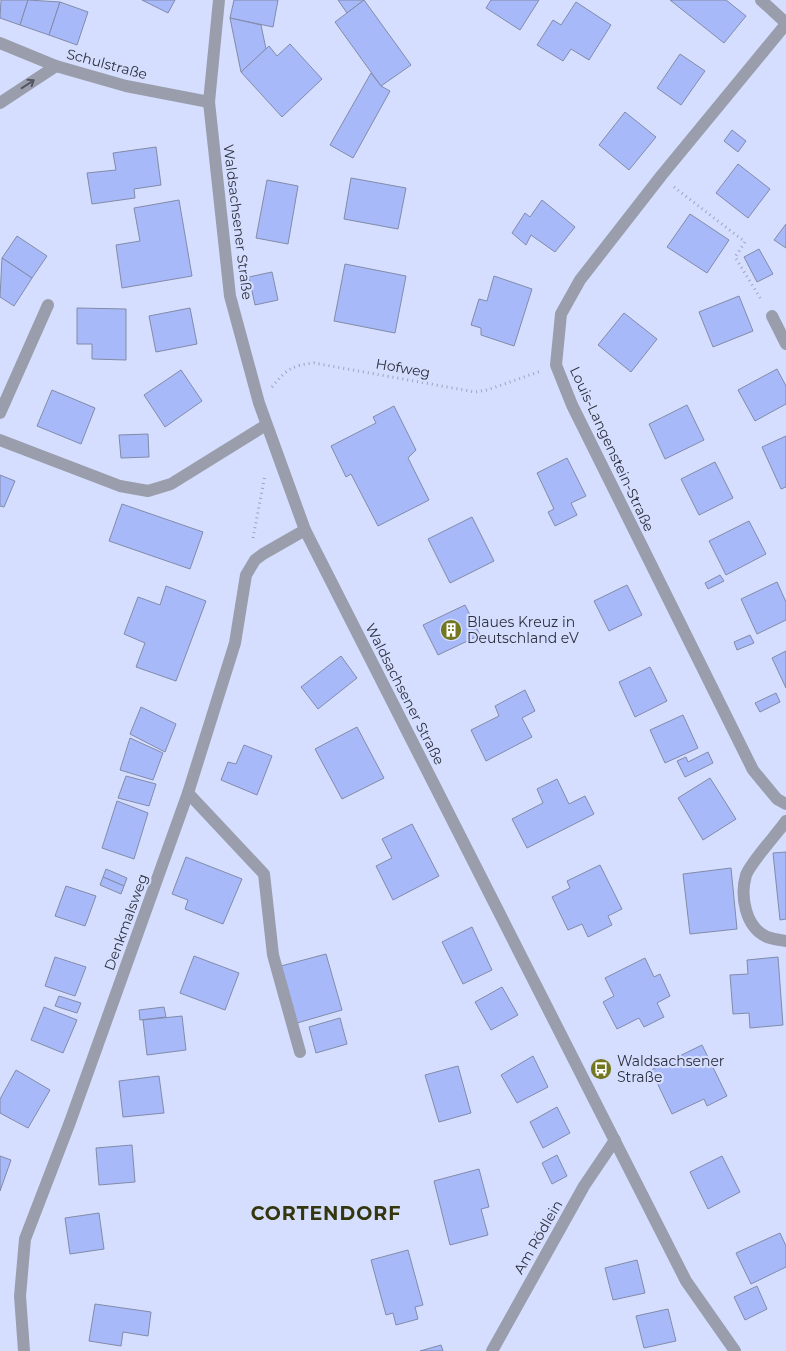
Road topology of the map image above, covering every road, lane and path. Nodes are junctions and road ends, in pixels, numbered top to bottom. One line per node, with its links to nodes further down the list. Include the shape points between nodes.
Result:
1 (219, 0): 7 (street, Waldsachsener Straße)
2 (762, 0): 3 (street)
3 (786, 23): 8 (street, Louis-Langenstein-Straße)
4 (0, 44): 5 (street, Schulstraße)
5 (56, 66): 6 (street, one-way to 5); 7 (street, Schulstraße, via 126,86)
6 (0, 102)
7 (208, 102): 13 (street, Waldsachsener Straße, via 230,296)
8 (661, 176): 10 (path, via 745,242 735,257); 12 (street, Louis-Langenstein-Straße, via 580,280 561,314)
9 (48, 305): 14 (street)
10 (772, 316): 11 (street)
11 (786, 344)
12 (556, 365): 13 (path, Hofweg, via 475,392 314,363 296,364 282,375); 21 (street, Louis-Langenstein-Straße, via 572,405 753,770)
13 (259, 404): 15 (street, Waldsachsener Straße)
14 (0, 413)
15 (266, 425): 16 (street, via 171,484 148,492 120,486); 17 (street, Waldsachsener Straße)
16 (0, 440)
17 (272, 440): 18 (street, Waldsachsener Straße); 19 (path)
18 (306, 530): 19 (street, Denkmalsweg, via 263,554); 25 (street, Waldsachsener Straße)
19 (246, 575): 20 (street, Denkmalsweg, via 235,643)
20 (188, 793): 24 (street, via 264,874 273,954); 26 (street, Denkmalsweg, via 25,1239 20,1296)
21 (786, 804)
22 (786, 821): 23 (street, via 747,874 744,891 750,921 757,931)
23 (786, 941)
24 (300, 1052)
25 (615, 1140): 27 (street, Am Rödlein, via 584,1186); 28 (street, Waldsachsener Straße, via 686,1281)
26 (24, 1351)
27 (492, 1351)
28 (735, 1351)

